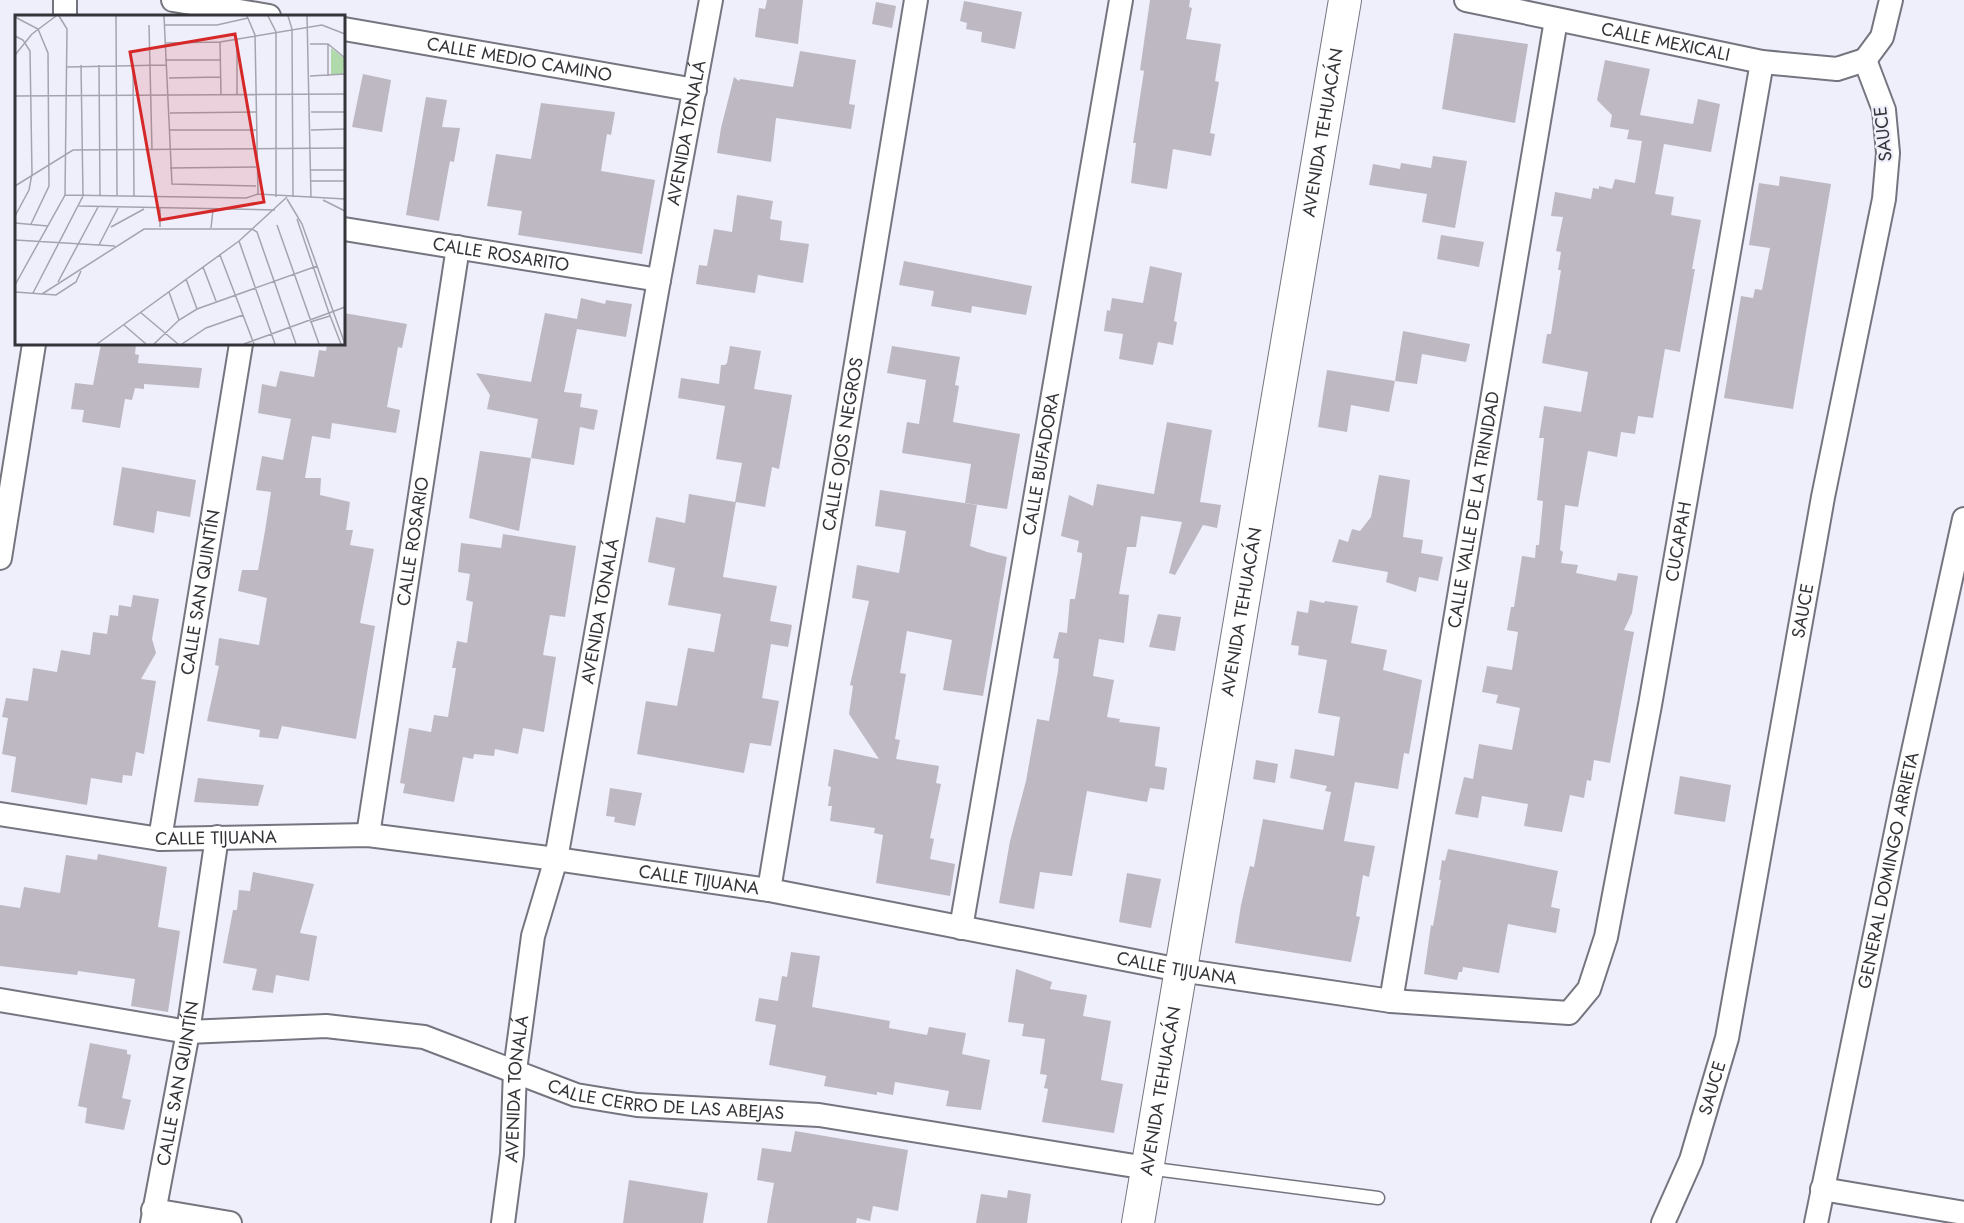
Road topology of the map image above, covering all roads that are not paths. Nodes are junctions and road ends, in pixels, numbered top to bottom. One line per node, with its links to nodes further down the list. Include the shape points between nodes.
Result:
1 (173, 0): 8 (street)
2 (711, 0): 13 (street, AVENIDA TONALÁ)
3 (916, 0): 27 (street, CALLE OJOS NEGROS)
4 (1121, 0): 28 (street, CALLE BUFADORA)
5 (1345, 0): 29 (street, AVENIDA TEHUACÁN)
6 (1466, 0): 9 (street, CALLE MEXICALI)
7 (1891, 0): 11 (street, via 1882,37)
8 (263, 15)
9 (1556, 20): 12 (street, CALLE MEXICALI); 31 (street, CALLE VALLE DE LA TRINIDAD)
10 (345, 29): 13 (street, CALLE MEDIO CAMINO)
11 (1865, 60): 12 (street, CALLE MEXICALI, via 1837,69); 43 (street, SAUCE, via 1884,110 1888,153 1884,199 1823,497 1727,1038 1691,1160)
12 (1762, 62): 32 (street, CUCAPAH, via 1606,937 1589,988)
13 (695, 90): 16 (street, AVENIDA TONALÁ)
14 (345, 229): 15 (street, CALLE ROSARITO)
15 (458, 247): 16 (street, CALLE ROSARITO); 23 (street, CALLE ROSARIO)
16 (659, 280): 26 (street, AVENIDA TONALÁ)
17 (34, 345): 20 (street)
18 (241, 345): 25 (street, CALLE SAN QUINTÍN)
19 (1964, 519): 21 (street, GENERAL DOMINGO ARRIETA)
20 (0, 558)
21 (1957, 592): 36 (street, GENERAL DOMINGO ARRIETA, via 1905,788)
22 (0, 814): 25 (street, CALLE TIJUANA)
23 (368, 835): 24 (street, CALLE TIJUANA); 26 (street, CALLE TIJUANA)
24 (217, 837): 25 (street, CALLE TIJUANA); 33 (street, CALLE SAN QUINTÍN)
25 (160, 839)
26 (556, 859): 27 (street, CALLE TIJUANA); 34 (street, AVENIDA TONALÁ, via 533,936)
27 (769, 890): 28 (street, CALLE TIJUANA)
28 (961, 928): 29 (street, CALLE TIJUANA)
29 (1180, 970): 31 (street, CALLE TIJUANA); 35 (street, AVENIDA TEHUACÁN)
30 (0, 1000): 33 (street, CALLE CERRO DE LAS ABEJAS)
31 (1391, 1001): 32 (street, CALLE TIJUANA)
32 (1569, 1013)
33 (188, 1032): 34 (street, CALLE CERRO DE LAS ABEJAS, via 326,1026 424,1037); 39 (street, CALLE SAN QUINTÍN)
34 (515, 1070): 35 (street, CALLE CERRO DE LAS ABEJAS, via 576,1095 637,1105 819,1115); 41 (street, AVENIDA TONALÁ, via 512,1154)
35 (1147, 1168): 37 (lane); 42 (street, AVENIDA TEHUACÁN)
36 (1822, 1189): 38 (street); 44 (street, GENERAL DOMINGO ARRIETA)
37 (1378, 1198)
38 (1964, 1213)
39 (152, 1217): 40 (street)
40 (230, 1223)
41 (503, 1223)
42 (1138, 1223)
43 (1663, 1223)
44 (1816, 1223)

